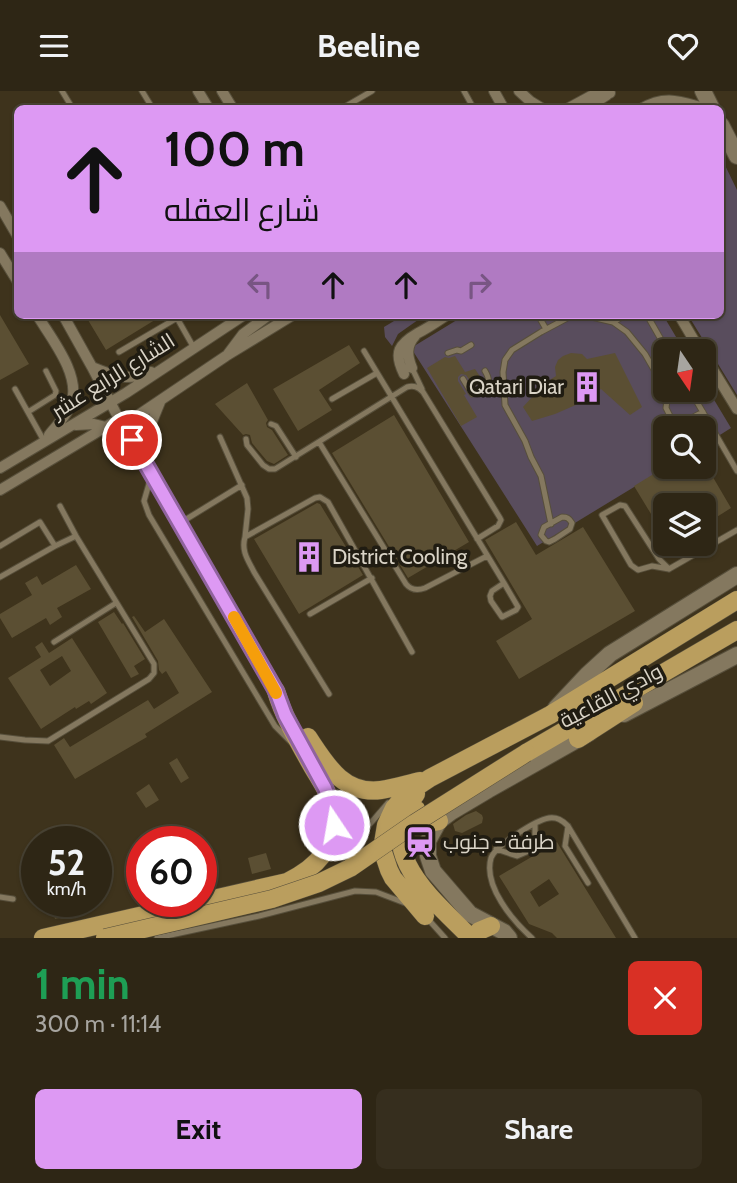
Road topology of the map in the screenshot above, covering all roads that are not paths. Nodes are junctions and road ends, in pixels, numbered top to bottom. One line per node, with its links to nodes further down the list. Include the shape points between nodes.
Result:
1 (372, 91): 4 (lane)
2 (518, 91): 5 (street)
3 (611, 92): 6 (street); 7 (street)
4 (348, 105)
5 (536, 105)
6 (574, 105)
7 (592, 105)
8 (649, 105): 9 (street, via 668,100)
9 (690, 105)
10 (724, 131): 11 (street)
11 (737, 156)
12 (0, 206): 13 (street)
13 (14, 230)
14 (0, 253): 15 (street)
15 (14, 276)
16 (39, 319): 72 (street, via 68,367 73,391 70,408)
17 (64, 319): 42 (street)
18 (173, 319): 39 (lane)
19 (180, 319): 37 (lane)
20 (238, 319): 37 (street, الشارع الرابع عشر)
21 (264, 319): 41 (street, via 243,334)
22 (286, 319): 41 (street, الشارع الرابع عشر)
23 (441, 319): 46 (street, via 403,343 398,360)
24 (540, 319): 33 (lane)
25 (554, 319): 32 (lane)
26 (565, 319): 32 (lane)
27 (600, 319): 31 (lane)
28 (619, 319): 31 (lane)
29 (649, 319): 34 (lane)
30 (682, 319): 35 (street)
31 (613, 322): 44 (lane, via 627,332)
32 (557, 323): 33 (lane)
33 (546, 330): 84 (lane, via 512,350 503,372 505,405 541,476)
34 (661, 339)
35 (694, 339)
36 (471, 345): 40 (lane)
37 (194, 348): 43 (street, الشارع الرابع عشر)
38 (364, 351): 48 (lane)
39 (119, 352)
40 (449, 353)
41 (226, 356): 58 (street, الشارع الرابع عشر)
42 (92, 367): 43 (street, via 124,378); 53 (street)
43 (167, 367): 57 (street, الشارع الرابع عشر)
44 (653, 368)
45 (46, 371): 63 (lane, via 56,393)
46 (408, 371): 51 (lane); 54 (lane)
47 (485, 371): 50 (lane, via 489,383 472,394)
48 (377, 373): 55 (lane); 56 (lane)
49 (716, 374): 62 (street)
50 (463, 380)
51 (410, 386): 54 (lane); 55 (lane)
52 (15, 389): 63 (lane)
53 (103, 389): 57 (street); 61 (street)
54 (424, 392): 88 (lane, via 500,518 498,526)
55 (391, 397): 73 (lane); 88 (lane)
56 (332, 399)
57 (110, 401): 61 (street, الشارع الرابع عشر); 65 (street)
58 (161, 401): 65 (street, الشارع الرابع عشر, via 137,416); 76 (street, via 149,429)
59 (667, 403): 64 (lane, via 676,426)
60 (698, 403): 64 (lane)
61 (99, 408): 66 (street); 68 (street, الشارع الرابع عشر)
62 (737, 409)
63 (28, 412): 72 (lane)
64 (703, 412): 78 (lane)
65 (119, 419): 69 (street, الشارع الرابع عشر); 76 (street)
66 (94, 423): 68 (street); 69 (street); 74 (street)
67 (271, 425): 75 (lane)
68 (71, 426): 72 (street, الشارع الرابع عشر)
69 (106, 427): 74 (street, الشارع الرابع عشر); 76 (street)
70 (220, 437): 80 (lane)
71 (246, 439): 75 (lane, via 269,469)
72 (44, 441): 77 (street, الشارع الرابع عشر)
73 (319, 442): 75 (lane); 91 (lane, via 409,588 425,588)
74 (61, 454): 81 (street, الشارع الرابع عشر)
75 (296, 457)
76 (146, 463): 79 (street)
77 (0, 468)
78 (737, 471)
79 (152, 474): 83 (street); 109 (lane, via 144,501 149,515 275,726)
80 (242, 485): 83 (lane); 87 (lane, via 248,509)
81 (0, 490)
82 (60, 506): 86 (lane)
83 (180, 523): 104 (street)
84 (551, 524): 84 (lane, via 541,535 549,542 572,523 562,517)
85 (737, 530): 92 (lane)
86 (76, 536): 90 (lane); 98 (lane)
87 (246, 537): 95 (lane, via 315,498 325,498); 105 (lane, via 245,554 254,572)
88 (477, 539): 91 (lane)
89 (0, 546): 90 (lane, via 40,522)
90 (55, 546): 94 (lane)
91 (487, 556): 96 (lane)
92 (669, 569): 92 (lane, via 625,506 603,516 635,569)
93 (737, 575): 106 (street, وادي القاعية, via 610,655)
94 (0, 577)
95 (372, 578): 99 (lane); 102 (lane)
96 (504, 583): 96 (lane, via 518,607 502,617 490,596)
97 (737, 600): 106 (main road, وادي القاعية)
98 (116, 603): 101 (lane); 107 (lane, via 154,664 149,679 48,741)
99 (310, 614)
100 (737, 631): 108 (main road, via 718,650); 122 (main road, وادي القاعية, bridge, via 526,754 350,868 272,899)
101 (54, 642)
102 (412, 652)
103 (737, 655): 108 (street, وادي القاعية)
104 (276, 691): 109 (main road); 110 (main road, via 329,769 343,782 380,790)
105 (329, 694)
106 (550, 715): 110 (main road, وادي القاعية)
107 (0, 737)
108 (578, 739): 111 (street, وادي القاعية)
109 (303, 749): 121 (main road, via 325,788 334,825 320,860 305,874 287,882)
110 (430, 778): 111 (main road, via 417,799 416,812 425,821); 115 (lane, via 383,808); 119 (main road, via 394,808 383,843 388,870); 125 (main road, via 406,810 401,850 424,890)
111 (439, 821): 120 (street, via 426,848 433,871 470,914)
112 (535, 824): 113 (lane, via 550,818); 114 (lane); 114 (lane, via 531,850 517,856)
113 (568, 826): 116 (lane, via 565,846); 128 (lane)
114 (496, 849): 120 (lane, via 490,863 492,880)
115 (345, 862)
116 (588, 883)
117 (0, 897): 118 (lane)
118 (13, 899)
119 (425, 916): 123 (lane, via 407,903 376,892 355,891); 124 (lane)
120 (506, 930): 126 (main road, via 479,931); 127 (lane)
121 (43, 938)
122 (105, 938)
123 (157, 938)
124 (445, 938)
125 (471, 938)
126 (477, 938)
127 (532, 938)
128 (635, 938)

